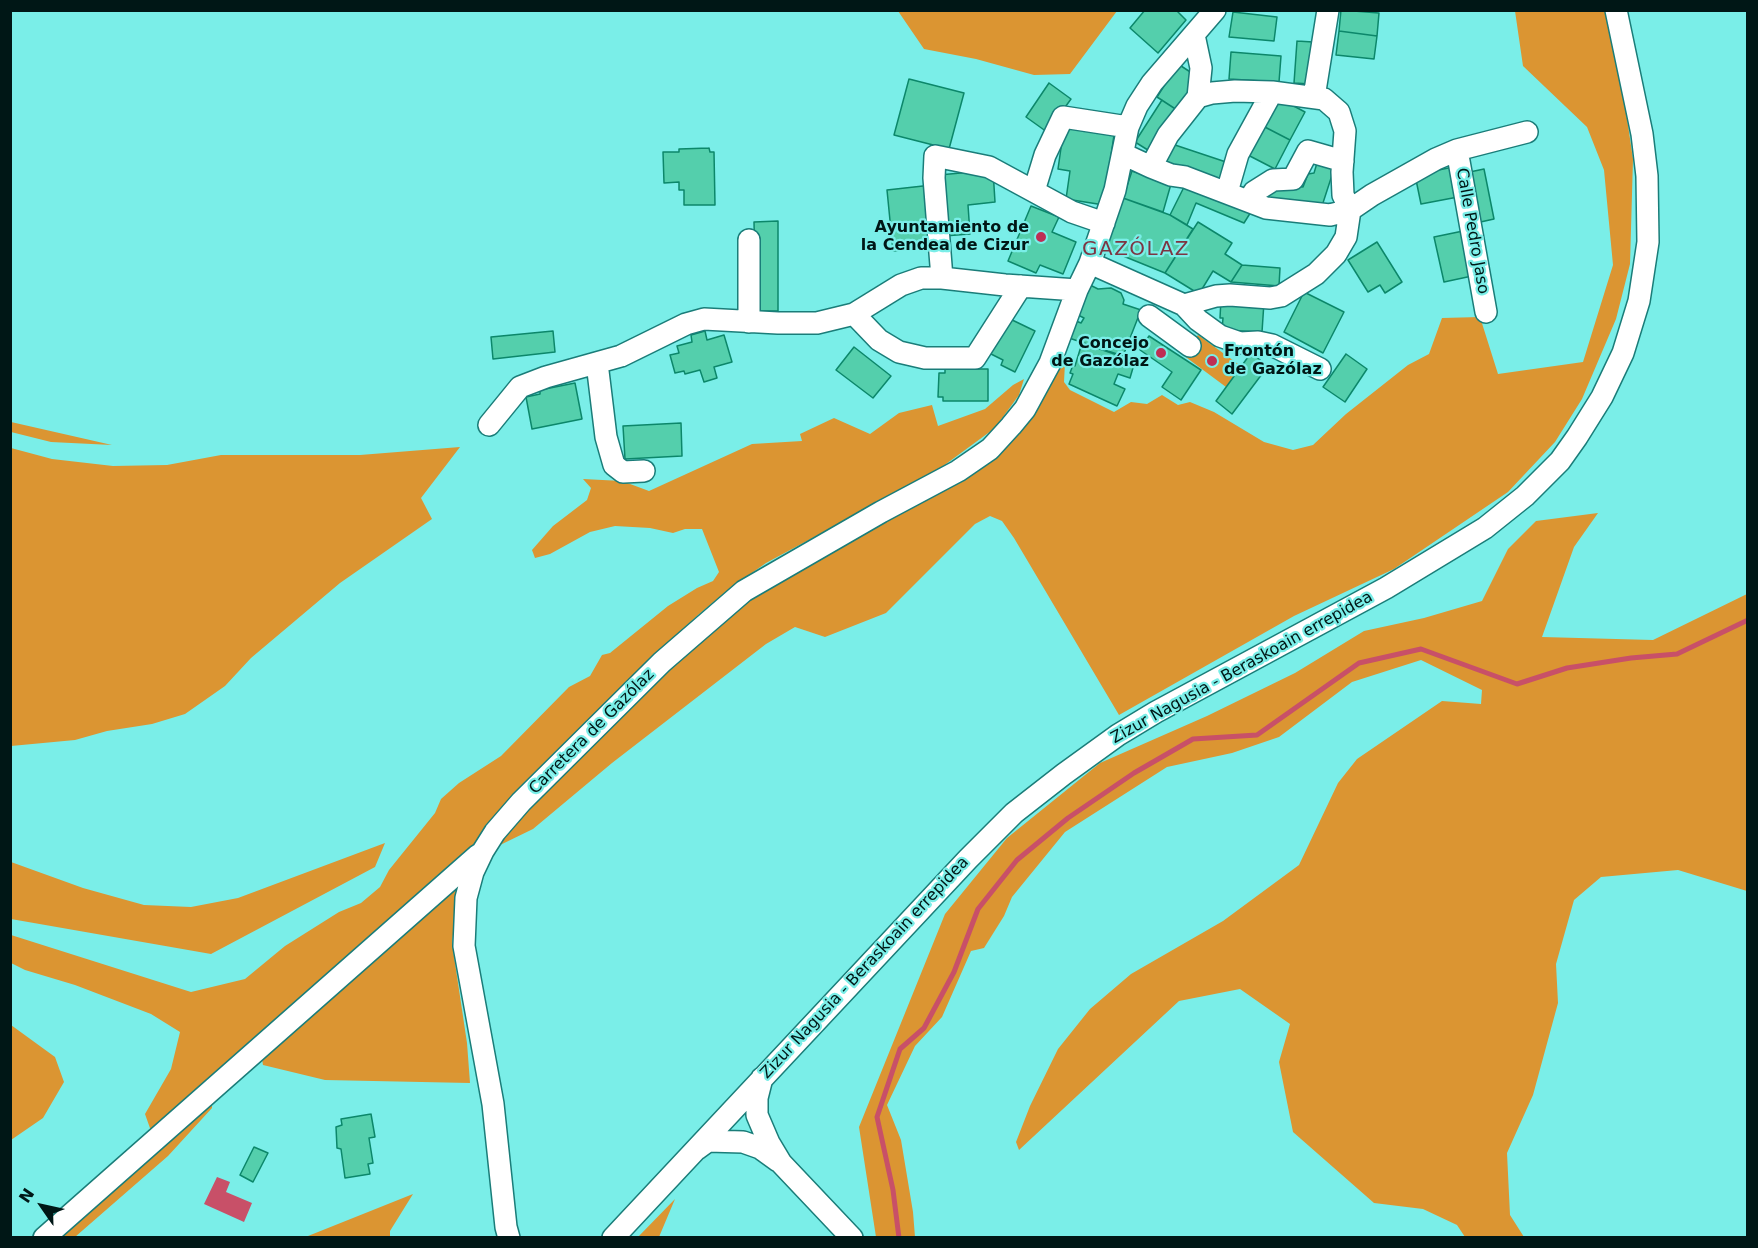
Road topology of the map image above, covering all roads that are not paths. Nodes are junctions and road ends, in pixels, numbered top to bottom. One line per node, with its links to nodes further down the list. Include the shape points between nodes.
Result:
1 (1215, 10): 4 (street, Carretera de Gazólaz)
2 (1328, 10): 7 (street)
3 (1616, 10): 35 (street, Zizur Nagusia - Beraskoain errepidea, via 1647,176 1644,275 1623,353 1602,397 1560,461 1485,528 1386,588 1156,712 1064,774 1014,813 968,859)
4 (1194, 35): 6 (street, via 1201,68); 8 (street, Carretera de Gazólaz, via 1152,82)
5 (1272, 92): 6 (street, via 1235,91); 7 (street); 15 (street, via 1238,154)
6 (1198, 98): 13 (street, via 1168,135)
7 (1314, 98): 12 (street, via 1324,99 1339,112 1345,131)
8 (1128, 127): 11 (street, Carretera de Gazólaz); 14 (street, via 1063,117)
9 (1527, 132): 10 (street, Calle Pedro Jaso)
10 (1457, 150): 17 (street, Calle Pedro Jaso); 26 (street, Calle Pedro Jaso)
11 (1123, 154): 13 (street); 18 (street, Carretera de Gazólaz)
12 (1343, 160): 16 (street, via 1308,151 1293,178 1273,180 1254,192); 17 (street, via 1343,195)
13 (1151, 167): 15 (street)
14 (1034, 191): 18 (street, via 1072,212); 21 (street, via 989,167 935,156)
15 (1227, 192): 16 (street)
16 (1248, 201): 17 (street, via 1266,208 1330,215)
17 (1350, 210): 25 (street, via 1346,237 1336,254 1316,274 1281,297 1216,296)
18 (1104, 223): 20 (street, Carretera de Gazólaz)
19 (749, 240): 28 (street)
20 (1090, 263): 23 (street, Carretera de Gazólaz); 24 (street)
21 (942, 278): 22 (street); 27 (street, via 921,278 901,285)
22 (1020, 286): 23 (street); 27 (street, via 975,358 925,358 899,352 879,340)
23 (1077, 290): 34 (street, Carretera de Gazólaz, via 1050,363 1025,409 990,449 958,471 744,591 662,662 521,802)
24 (1159, 293): 25 (street); 29 (street, via 1147,320)
25 (1184, 305): 31 (street, via 1221,336 1240,343 1272,345)
26 (1486, 312)
27 (854, 314): 28 (street, via 817,323)
28 (749, 322): 30 (street, via 722,319 686,324 621,356)
29 (1190, 346)
30 (597, 363): 32 (street, via 520,387); 33 (street, via 606,437 614,465 623,472)
31 (1320, 369)
32 (489, 425)
33 (644, 471)
34 (483, 851): 40 (street, Carretera de Gazólaz, via 466,898 464,946 493,1104); 41 (street, via 241,1074)
35 (762, 1077): 36 (street, Zizur Nagusia - Beraskoain errepidea); 37 (street, via 758,1114)
36 (730, 1112): 37 (street, via 740,1115); 38 (street, Zizur Nagusia - Beraskoain errepidea)
37 (769, 1143): 39 (street)
38 (687, 1157): 39 (street, via 708,1141 743,1142); 42 (street, Zizur Nagusia - Beraskoain errepidea)
39 (781, 1163): 43 (street)
40 (506, 1234)
41 (44, 1238)
42 (613, 1238)
43 (852, 1238)

